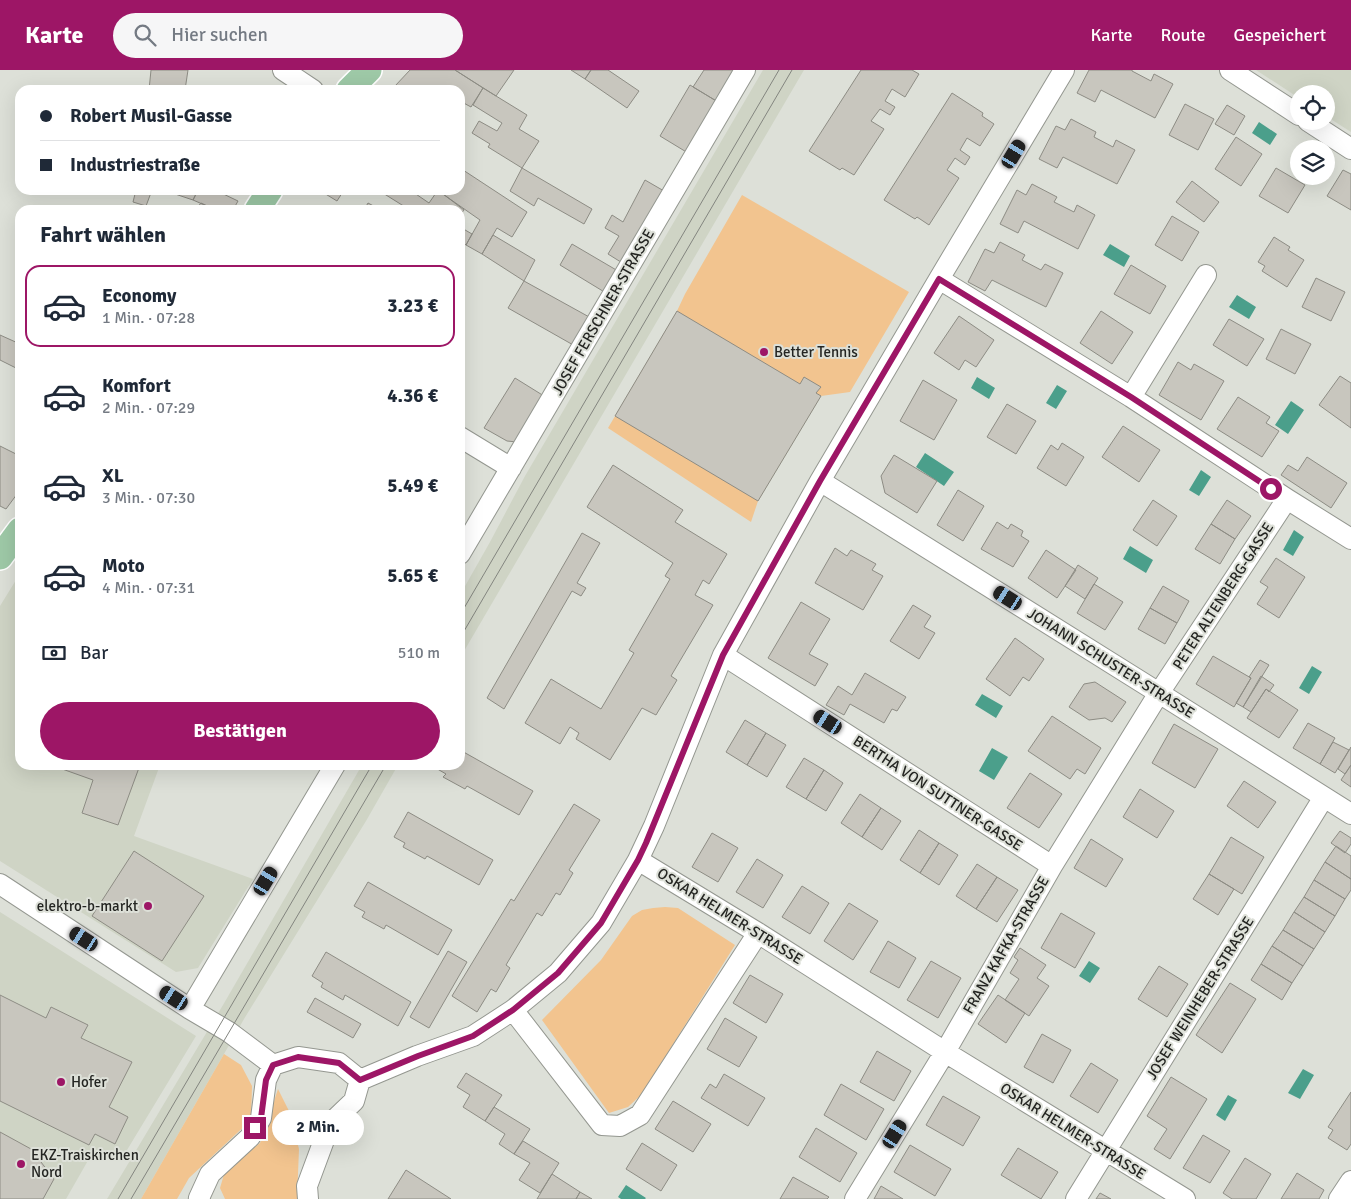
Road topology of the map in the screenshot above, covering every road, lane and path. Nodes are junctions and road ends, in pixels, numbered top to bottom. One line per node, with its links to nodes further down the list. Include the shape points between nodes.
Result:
1 (282, 70): 6 (street)
2 (369, 70): 7 (main road)
3 (744, 70): 15 (street, JOSEF FERSCHNER-STRASSE)
4 (1064, 70): 12 (street)
5 (1230, 70): 8 (street)
6 (305, 85)
7 (354, 85)
8 (1290, 109)
9 (1322, 130): 10 (street)
10 (1351, 149)
11 (1206, 275): 13 (street)
12 (939, 279): 13 (street); 16 (street)
13 (1131, 397): 17 (street)
14 (465, 440): 15 (street)
15 (512, 468): 20 (street, JOSEF FERSCHNER-STRASSE)
16 (820, 481): 22 (street); 23 (street, JOHANN SCHUSTER-STRASSE)
17 (1286, 500): 19 (street); 23 (street, PETER ALTENBERG-GASSE)
18 (15, 537): 21 (main road)
19 (1351, 540)
20 (465, 546)
21 (0, 557)
22 (723, 655): 27 (street); 28 (street, BERTHA VON SUTTNER-GASSE)
23 (1159, 693): 25 (street, JOHANN SCHUSTER-STRASSE); 28 (street, FRANZ KAFKA-STRASSE)
24 (332, 770): 31 (street)
25 (1324, 797): 26 (street, JOHANN SCHUSTER-STRASSE); 36 (street, JOSEF WEINHEBER-STRASSE)
26 (1351, 814)
27 (638, 860): 30 (street, OSKAR HELMER-STRASSE); 32 (street, via 601,923 558,973)
28 (1052, 866): 33 (street, FRANZ KAFKA-STRASSE)
29 (0, 884): 31 (street)
30 (758, 933): 32 (street, via 640,1115 620,1126 602,1125); 33 (street, OSKAR HELMER-STRASSE)
31 (190, 1009): 34 (street, via 229,1032)
32 (513, 1010): 35 (street, via 473,1036)
33 (946, 1052): 36 (street, OSKAR HELMER-STRASSE); 40 (street, FRANZ KAFKA-STRASSE)
34 (273, 1065): 35 (street, via 298,1057 339,1063); 38 (street, via 266,1080 261,1118 250,1137 210,1174)
35 (360, 1080): 39 (street, via 354,1101 330,1124 307,1186)
36 (1106, 1151): 41 (street, JOSEF WEINHEBER-STRASSE); 42 (street, OSKAR HELMER-STRASSE)
37 (1351, 1181): 43 (street)
38 (199, 1199)
39 (308, 1199)
40 (855, 1199)
41 (1076, 1199)
42 (1185, 1199)
43 (1339, 1199)

